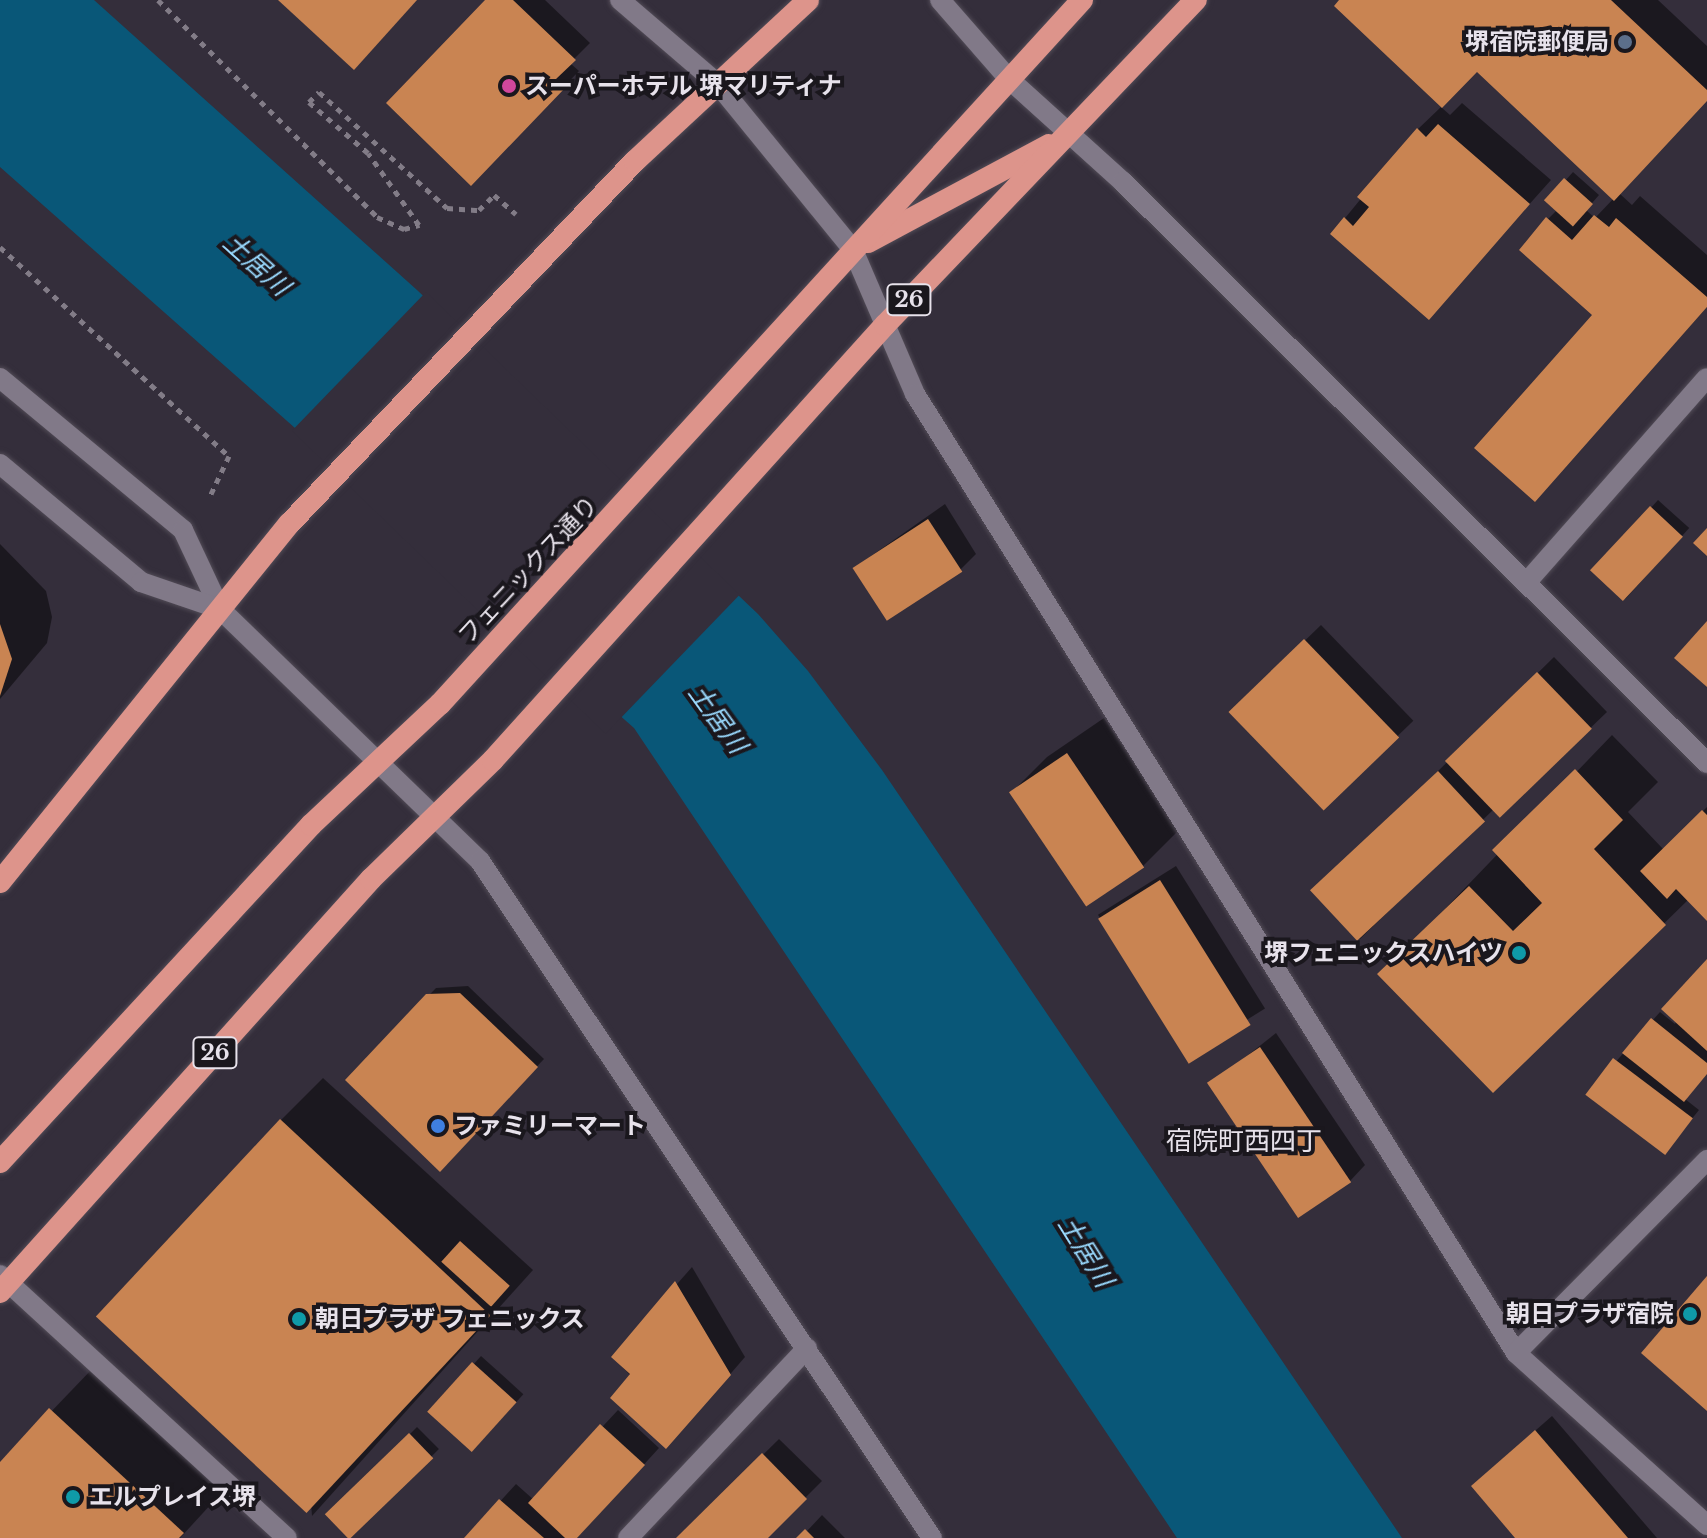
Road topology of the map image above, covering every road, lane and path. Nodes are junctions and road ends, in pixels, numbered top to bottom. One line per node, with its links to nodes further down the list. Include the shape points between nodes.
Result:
1 (158, 0): 10 (path, via 377,217 404,229 419,225 368,153 309,102 319,92 447,208 479,210 494,195)
2 (620, 0): 8 (street)
3 (808, 0): 8 (highway)
4 (940, 0): 7 (street)
5 (1082, 0): 7 (highway, フェニックス通り / 26)
6 (1196, 0): 9 (highway, 26)
7 (1009, 79): 9 (street); 12 (highway, フェニックス通り / 26)
8 (717, 83): 12 (street); 19 (highway, via 521,278 290,523)
9 (1068, 135): 12 (highway, 26); 13 (highway, 26); 18 (street, via 1123,182)
10 (516, 214)
11 (0, 247): 17 (path, via 229,456)
12 (853, 250): 13 (street); 20 (highway, フェニックス通り / 26, via 440,704)
13 (885, 325): 22 (highway, 26); 28 (street, via 915,394)
14 (0, 378): 19 (street, via 183,530)
15 (1707, 378): 18 (street)
16 (0, 464): 19 (street, via 141,582)
17 (209, 497)
18 (1526, 583): 21 (street)
19 (220, 609): 20 (street); 23 (highway)
20 (376, 762): 22 (street); 25 (highway, フェニックス通り / 26, via 311,825)
21 (1707, 763)
22 (435, 820): 26 (highway, 26, via 371,879); 27 (street, via 480,861)
23 (0, 882)
24 (1707, 1160): 28 (street)
25 (0, 1162)
26 (3, 1283): 30 (street)
27 (807, 1348): 31 (street); 32 (street)
28 (1516, 1353): 29 (street)
29 (1707, 1525)
30 (287, 1538)
31 (628, 1538)
32 (932, 1538)

